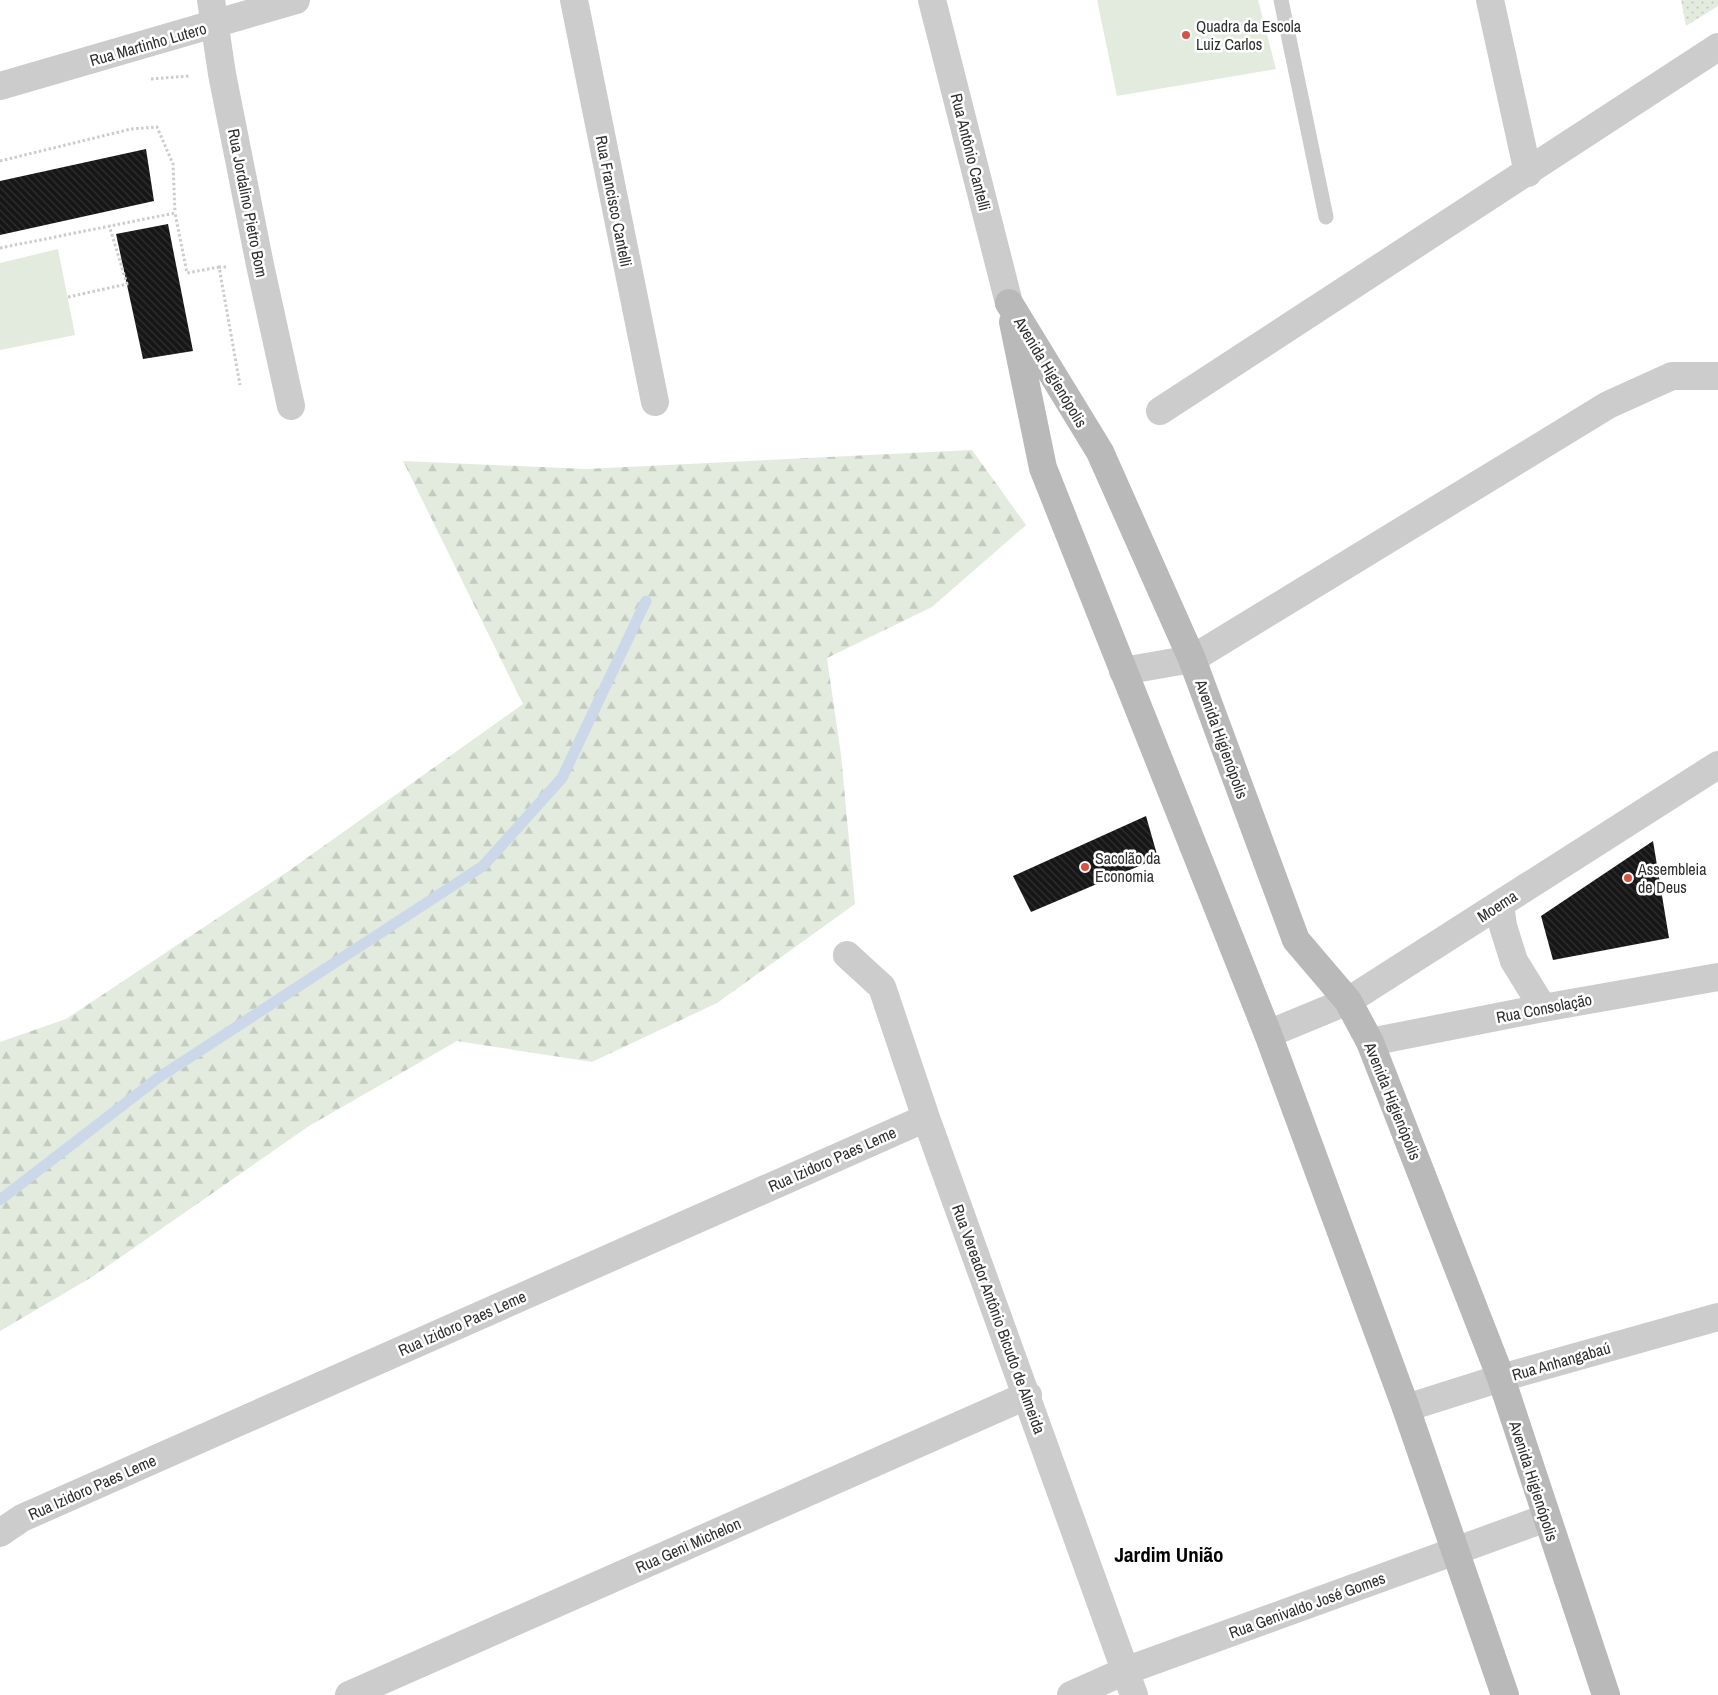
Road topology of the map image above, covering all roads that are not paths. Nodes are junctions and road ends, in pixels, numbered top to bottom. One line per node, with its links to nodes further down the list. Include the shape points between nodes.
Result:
1 (296, 0): 6 (street, Rua Martinho Lutero)
2 (574, 0): 13 (street, Rua Francisco Cantelli)
3 (932, 0): 11 (street, Rua Antônio Cantelli)
4 (1281, 0): 10 (lane)
5 (1490, 0): 9 (street)
6 (214, 12): 8 (street, Rua Martinho Lutero); 14 (street, Rua Jordalino Pietro Bom, via 222,74)
7 (1718, 48): 9 (street)
8 (0, 86)
9 (1528, 173): 15 (street)
10 (1326, 217)
11 (1009, 303): 16 (main road, Avenida Higienópolis, via 1100,452); 17 (main road, Avenida Higienópolis, via 1043,468)
12 (1718, 376): 16 (street, via 1672,376 1608,404)
13 (654, 402)
14 (291, 406)
15 (1160, 411)
16 (1192, 659): 17 (street); 22 (main road, Avenida Higienópolis, via 1296,940)
17 (1123, 671): 24 (main road, Avenida Higienópolis)
18 (1718, 765): 19 (street, Moema)
19 (1500, 904): 22 (street, Moema); 23 (street, via 1514,961)
20 (847, 955): 26 (street, Rua Vereador Antônio Bicudo de Almeida, via 882,987)
21 (1718, 978): 23 (street, Rua Consolação)
22 (1348, 1002): 24 (street, Moema); 25 (main road, Avenida Higienópolis)
23 (1543, 1008): 25 (street, Rua Consolação)
24 (1268, 1034): 30 (main road, Avenida Higienópolis)
25 (1370, 1042): 28 (main road, Avenida Higienópolis)
26 (926, 1118): 29 (street, Rua Vereador Antônio Bicudo de Almeida); 32 (street, Rua Izidoro Paes Leme, via 22,1518)
27 (1718, 1317): 28 (street, Rua Anhangabaú)
28 (1501, 1378): 30 (street, Rua Anhangabaú); 31 (main road, Avenida Higienópolis)
29 (1028, 1395): 34 (street, Rua Vereador Antônio Bicudo de Almeida); 35 (street, Rua Geni Michelon)
30 (1406, 1408): 33 (main road, Avenida Higienópolis)
31 (1546, 1518): 33 (street, Rua Genivaldo José Gomes); 38 (main road, Avenida Higienópolis)
32 (0, 1532)
33 (1455, 1552): 34 (street, Rua Genivaldo José Gomes); 37 (main road, Avenida Higienópolis)
34 (1130, 1683): 36 (street, Rua Genivaldo José Gomes)
35 (349, 1695)
36 (1071, 1695)
37 (1505, 1695)
38 (1606, 1695)

